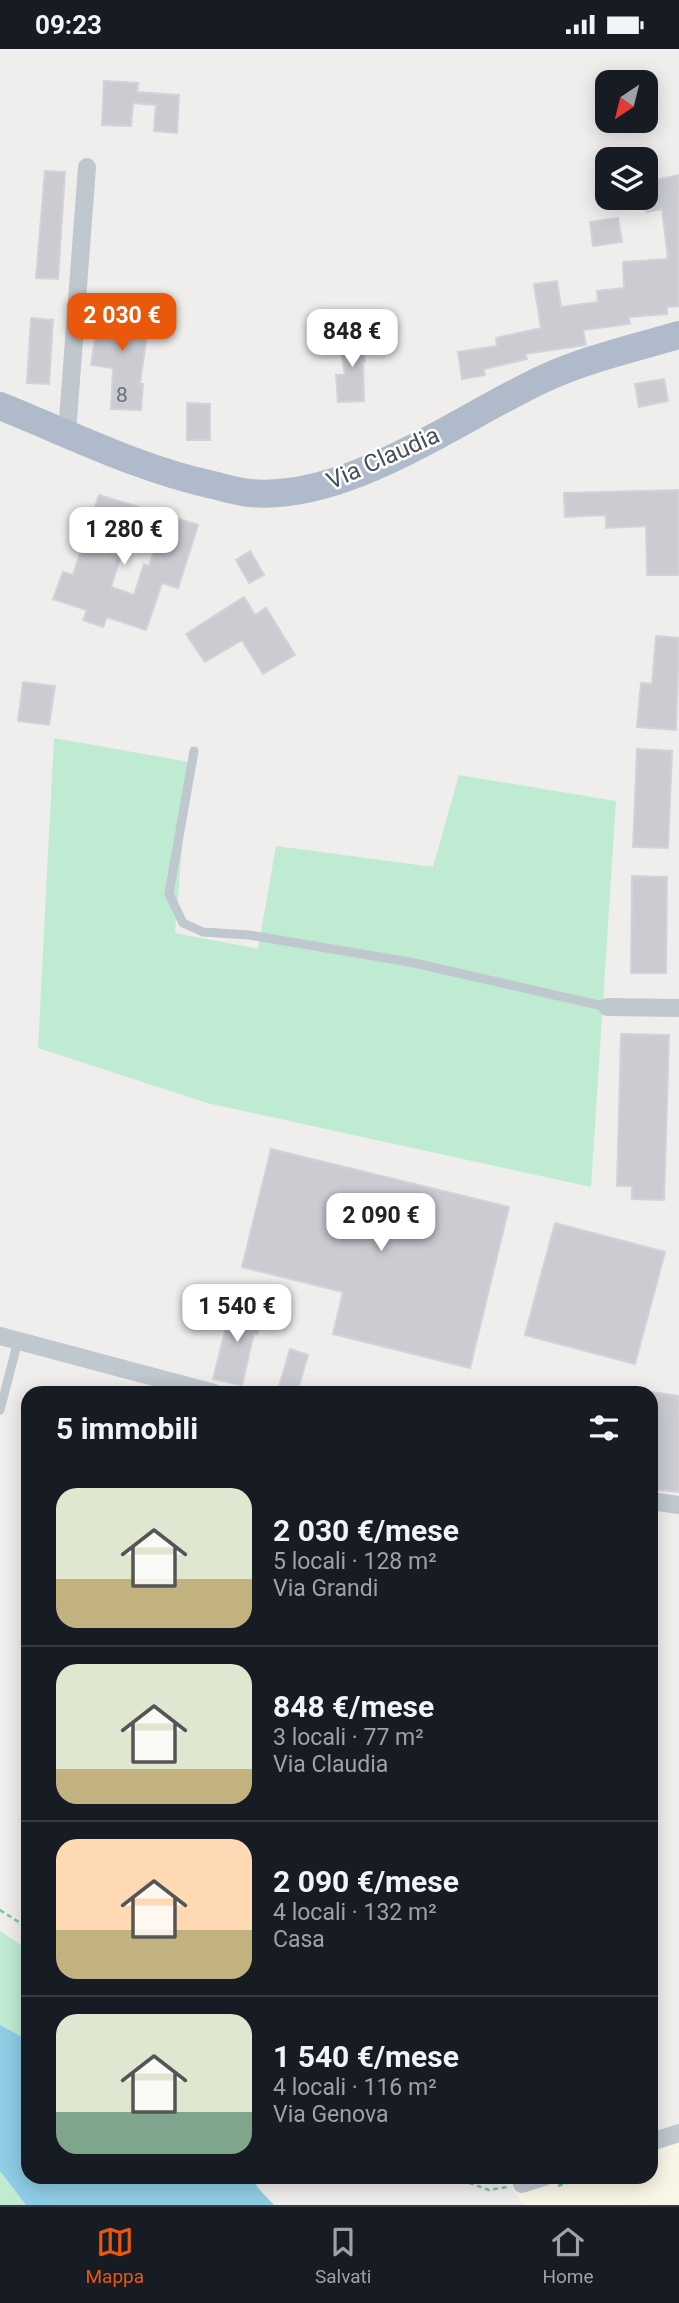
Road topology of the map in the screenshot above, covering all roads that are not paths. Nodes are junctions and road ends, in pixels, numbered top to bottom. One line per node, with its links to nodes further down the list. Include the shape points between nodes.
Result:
1 (87, 167): 4 (street)
2 (679, 335): 4 (main road, Via Claudia, via 545,378 384,461 319,487 250,493 189,480)
3 (0, 405): 4 (main road, Via Claudia)
4 (67, 433)
5 (194, 751): 6 (lane, via 169,894 183,923 203,932 410,962)
6 (607, 1007): 7 (street)
7 (679, 1008)
8 (0, 1336): 9 (street)
9 (18, 1341): 10 (street); 11 (lane)
10 (188, 1386)
11 (0, 1410)
12 (658, 1502): 13 (street)
13 (679, 1505)
14 (679, 2133): 15 (street)
15 (658, 2140)

